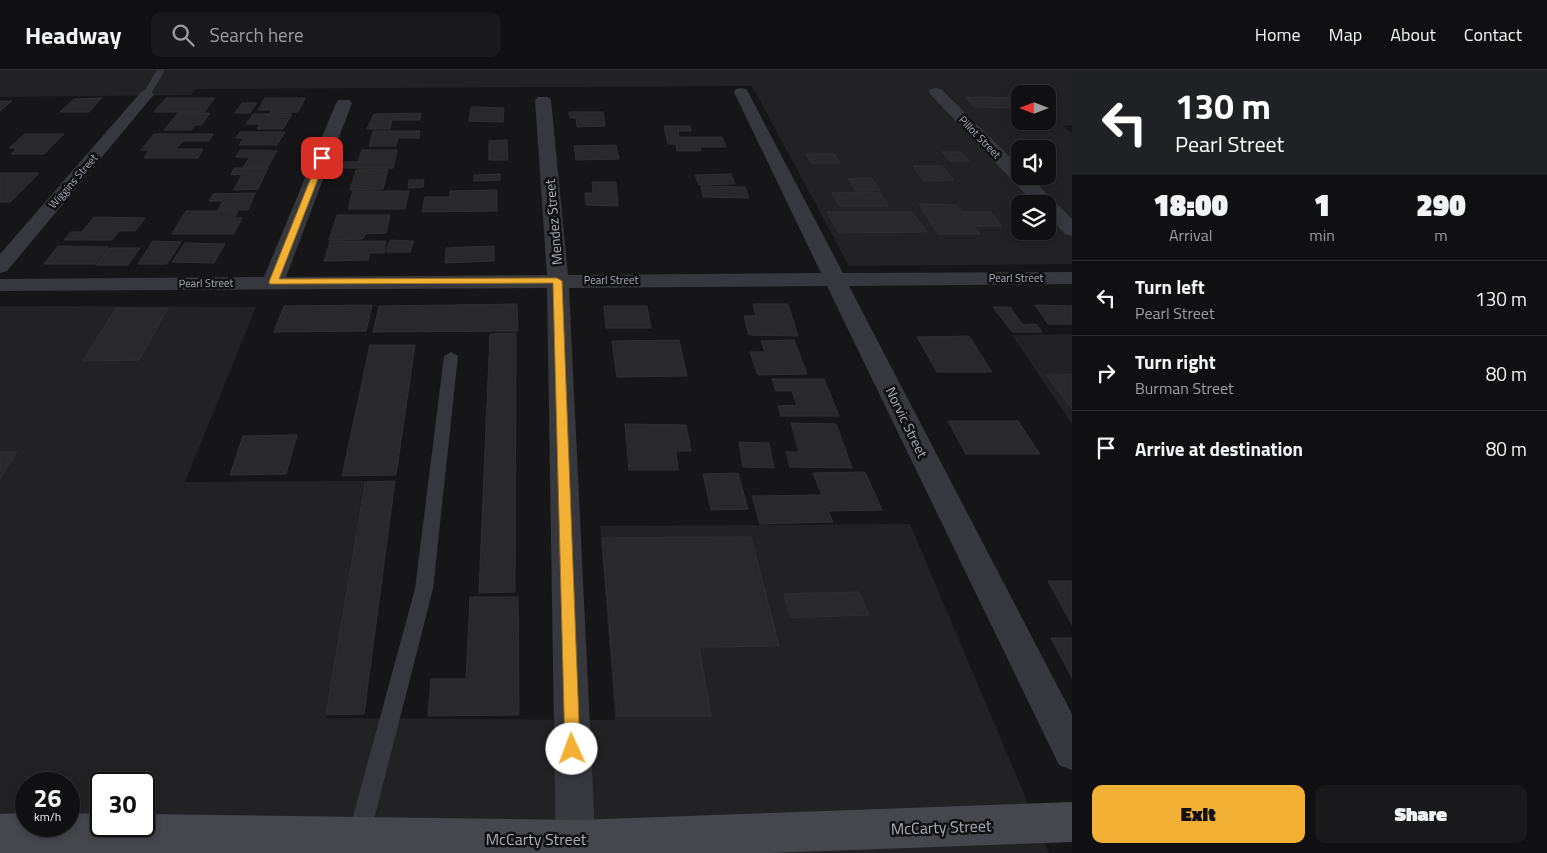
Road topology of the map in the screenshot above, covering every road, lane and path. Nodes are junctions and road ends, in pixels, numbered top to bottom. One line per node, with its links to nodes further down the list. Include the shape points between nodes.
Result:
1 (161, 70): 4 (lane)
2 (741, 92): 11 (street, Norvic Street)
3 (936, 92): 7 (street, Pillot Street)
4 (146, 95): 10 (street, Wiggins Street)
5 (542, 100): 13 (street, Mendez Street)
6 (344, 103): 14 (street)
7 (1037, 195)
8 (1056, 214): 9 (street, Pillot Street)
9 (1072, 230)
10 (0, 267)
11 (836, 278): 12 (street, Pearl Street); 13 (street, Pearl Street); 17 (street, Norvic Street)
12 (1072, 278)
13 (557, 281): 14 (street, Pearl Street); 24 (street, Mendez Street)
14 (273, 282): 15 (street, Pearl Street)
15 (0, 285)
16 (451, 356): 21 (lane, via 424,589)
17 (1059, 705): 18 (street, Norvic Street)
18 (1072, 752)
19 (1072, 822): 23 (main road, McCarty Street)
20 (0, 834): 22 (main road, McCarty Street)
21 (359, 837): 22 (main road, McCarty Street); 24 (main road, McCarty Street)
22 (38, 843)
23 (752, 843): 24 (main road, McCarty Street)
24 (576, 846)

